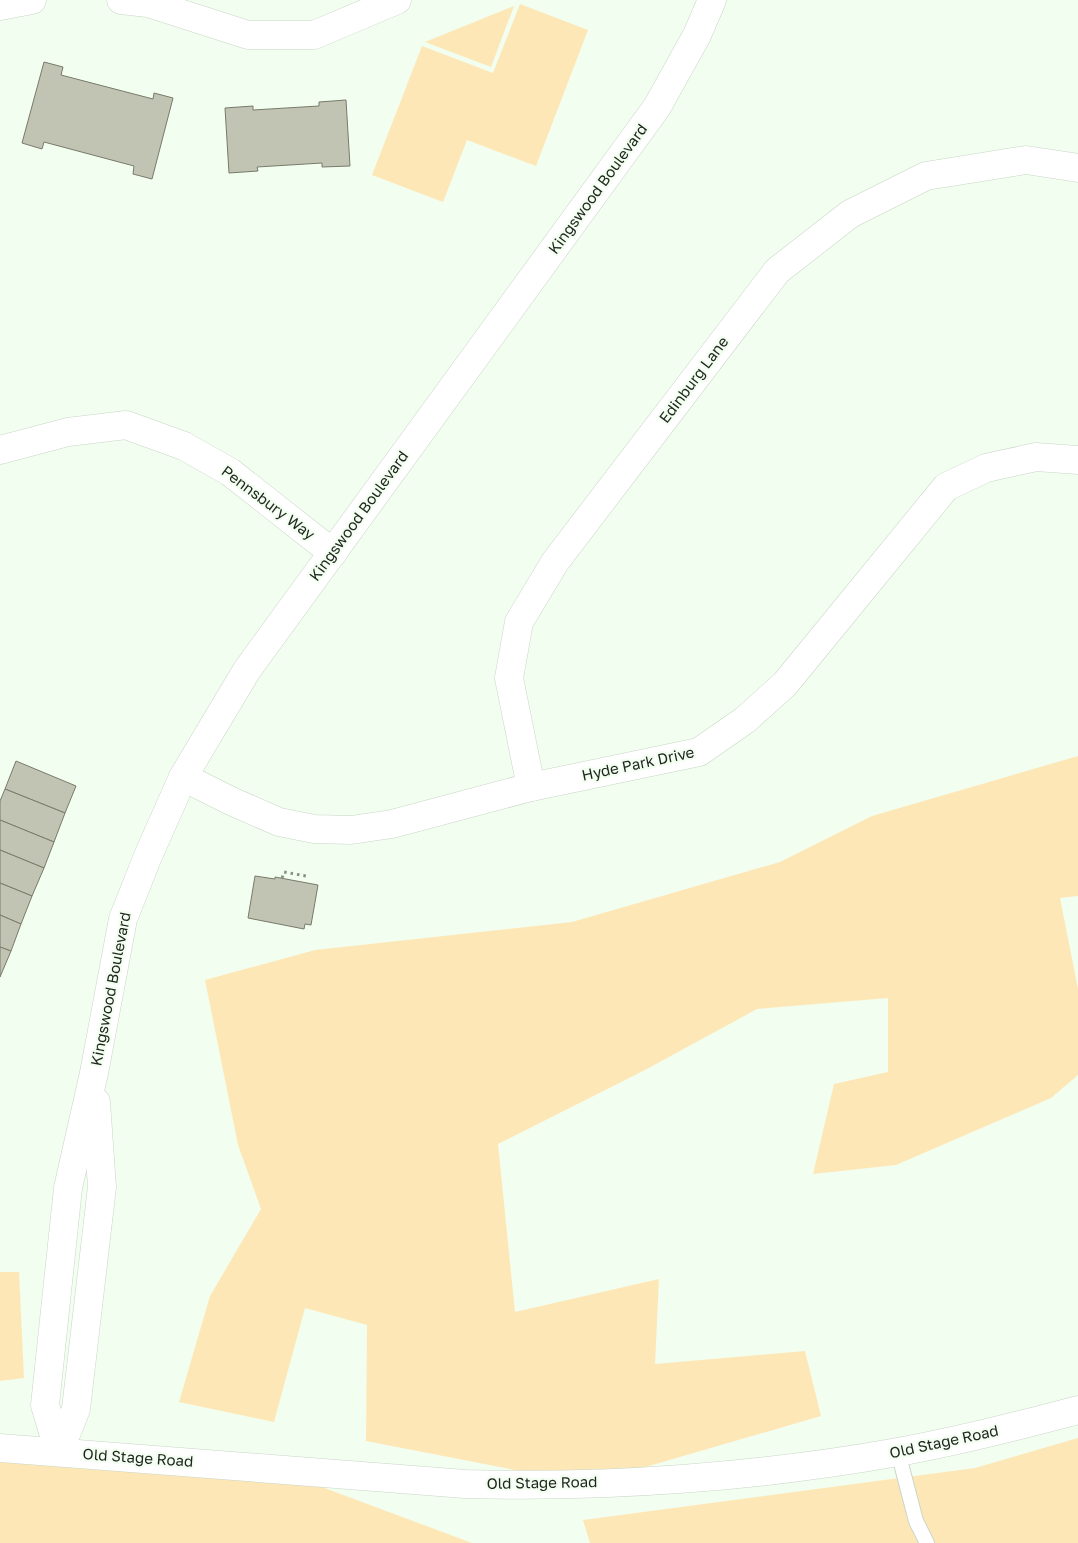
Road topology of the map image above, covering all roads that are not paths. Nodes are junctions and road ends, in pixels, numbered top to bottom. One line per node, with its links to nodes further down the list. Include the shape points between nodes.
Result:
1 (32, 0): 5 (street)
2 (121, 0): 3 (street, via 148,4 248,35 314,36)
3 (397, 0)
4 (712, 0): 9 (street, Kingswood Boulevard, via 698,35 657,107)
5 (0, 6)
6 (1078, 168): 11 (street, Edinburg Lane, via 1026,160 926,176 850,214 777,272 555,562 518,622 509,678)
7 (0, 450): 9 (street, Pennsbury Way, via 68,432 126,425 184,446 230,472)
8 (1078, 460): 11 (street, Hyde Park Drive, via 1036,457 986,468 946,487 785,684 745,720 699,752)
9 (333, 552): 10 (street, Kingswood Boulevard, via 247,670)
10 (183, 777): 11 (street, Hyde Park Drive, via 279,822 314,829 350,830 392,824); 14 (street, Kingswood Boulevard, via 123,919 94,1074 102,1187 76,1409)
11 (531, 787)
12 (1078, 1410): 15 (street, Old Stage Road)
13 (0, 1448): 14 (street, Old Stage Road)
14 (59, 1452): 15 (street, Old Stage Road, via 465,1484 530,1486 700,1478)
15 (898, 1452): 16 (lane, via 916,1521)
16 (927, 1543)

